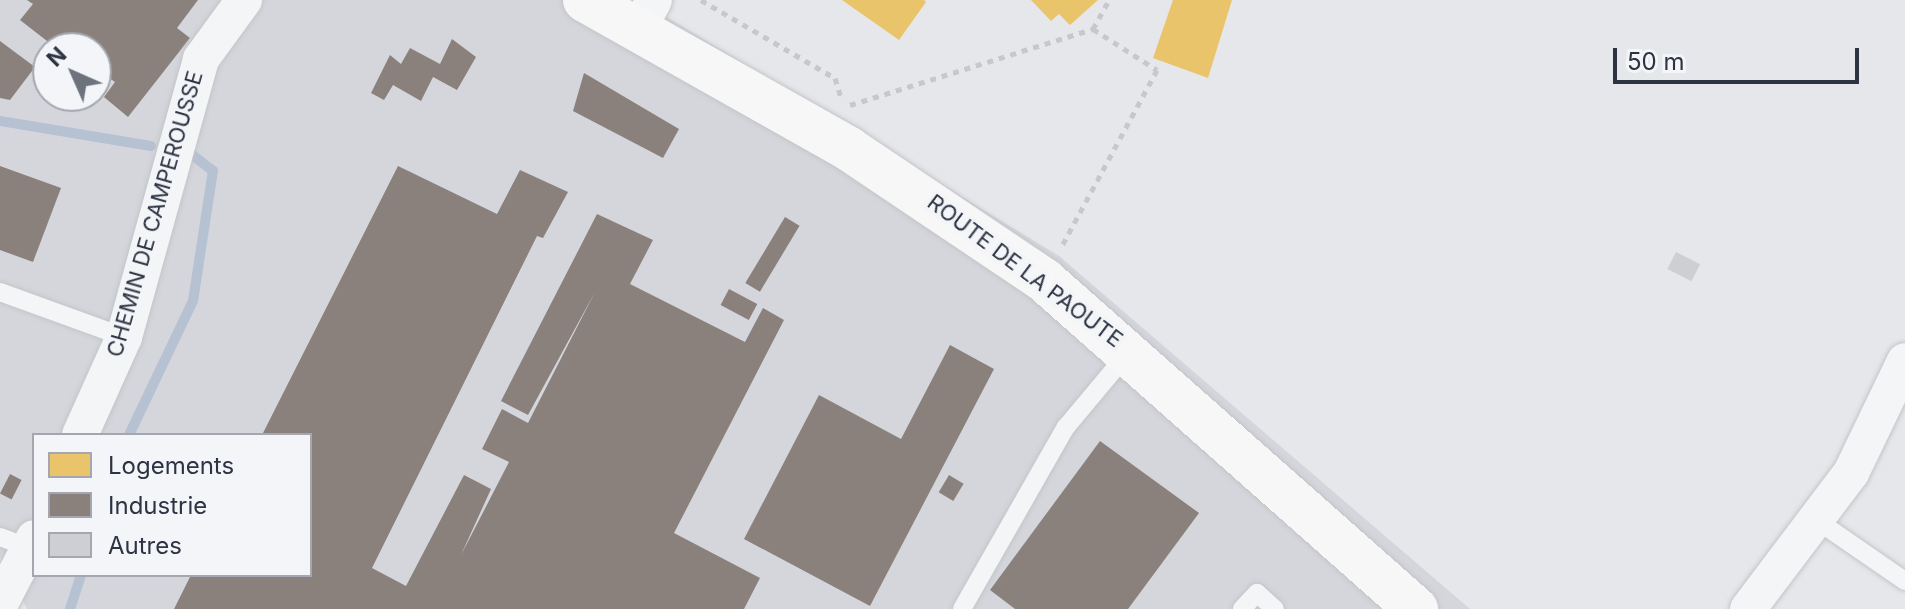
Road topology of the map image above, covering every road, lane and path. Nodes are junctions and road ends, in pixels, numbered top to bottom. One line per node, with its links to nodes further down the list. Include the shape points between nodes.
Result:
1 (244, 0): 10 (street, CHEMIN DE CAMPEROUSSE, via 201,59)
2 (585, 0): 5 (main road, ROUTE DE LA PAOUTE)
3 (701, 0): 7 (path, via 835,78)
4 (1109, 0): 6 (path)
5 (646, 16): 7 (main road, ROUTE DE LA PAOUTE)
6 (1093, 29): 7 (path); 8 (path, via 1157,70)
7 (825, 116): 8 (main road, ROUTE DE LA PAOUTE)
8 (1044, 280): 11 (main road, ROUTE DE LA PAOUTE)
9 (0, 292): 10 (lane)
10 (124, 337): 13 (street, CHEMIN DE CAMPEROUSSE)
11 (1131, 350): 18 (lane, via 1066,427); 21 (main road, ROUTE DE LA PAOUTE)
12 (1905, 361): 14 (street, via 1851,473)
13 (81, 433)
14 (1815, 519): 16 (lane); 22 (street)
15 (21, 541): 17 (street)
16 (1905, 581)
17 (0, 604)
18 (962, 609)
19 (1242, 609): 20 (lane, via 1257,593)
20 (1275, 609)
21 (1416, 609)
22 (1748, 609)

